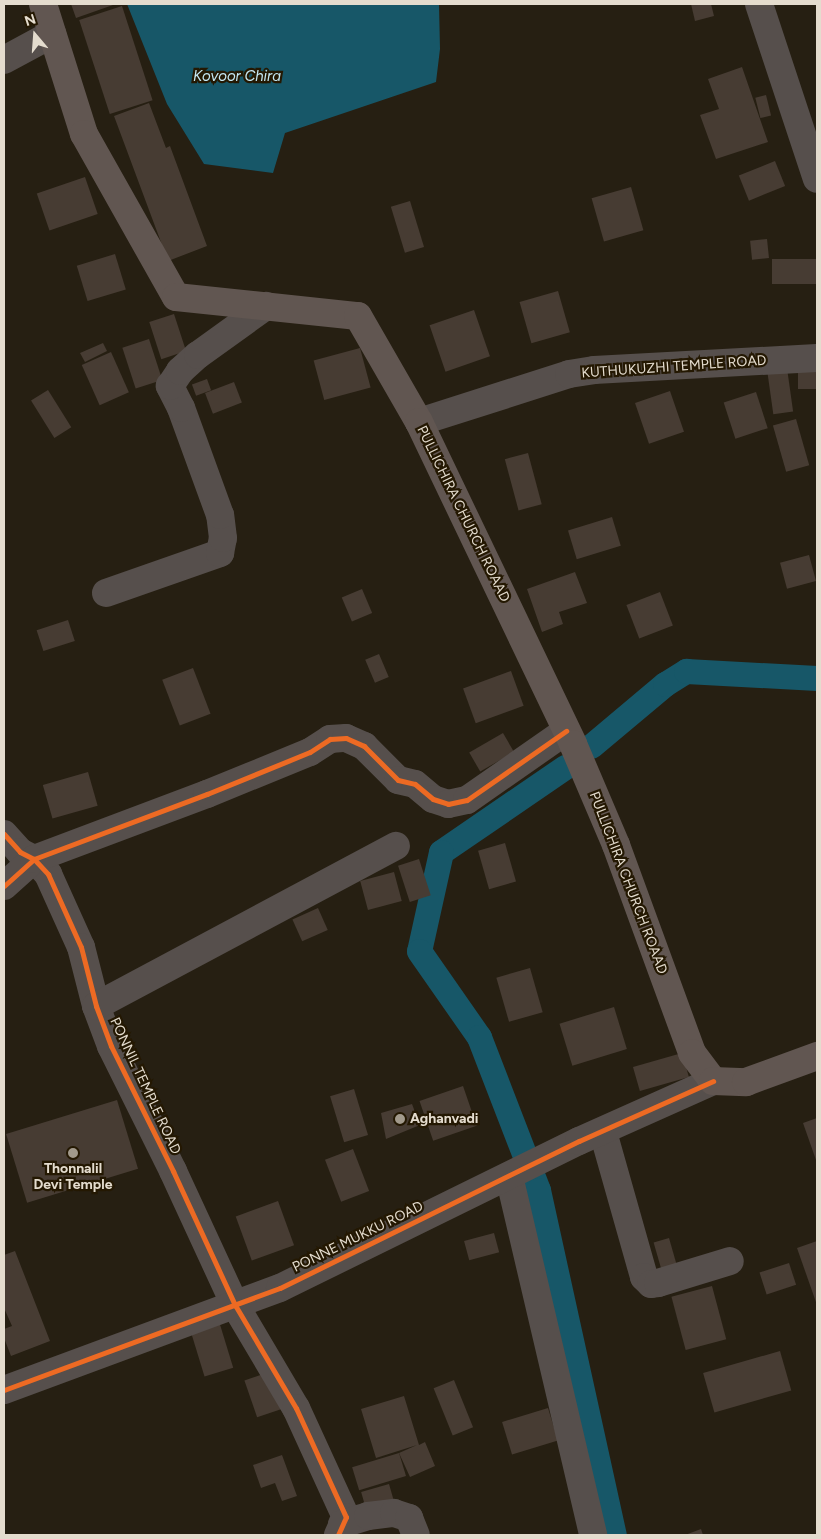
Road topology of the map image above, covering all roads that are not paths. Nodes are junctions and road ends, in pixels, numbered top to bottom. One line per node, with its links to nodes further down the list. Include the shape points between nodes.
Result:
1 (43, 4): 3 (main road, PULLICHIRA CHURCH ROAAD)
2 (759, 4): 5 (street)
3 (52, 34): 4 (street); 6 (main road, PULLICHIRA CHURCH ROAAD, via 84,134 176,297)
4 (4, 60)
5 (817, 179)
6 (266, 306): 8 (main road, PULLICHIRA CHURCH ROAAD, via 358,316); 9 (street, via 198,355 180,370 170,386 220,515 223,538 220,553)
7 (817, 358): 8 (street, KUTHUKUZHI TEMPLE ROAD, via 568,374)
8 (419, 422): 10 (main road, PULLICHIRA CHURCH ROAAD)
9 (106, 593)
10 (566, 731): 13 (street, via 467,800 448,804 433,798 415,784 398,780 364,746 346,738 330,739 310,752 253,776); 17 (main road, PULLICHIRA CHURCH ROAAD, via 616,845 692,1053)
11 (4, 834): 13 (street, PONNIL TEMPLE ROAD, via 20,852)
12 (396, 846): 15 (street)
13 (34, 859): 14 (street); 15 (street, PONNIL TEMPLE ROAD, via 48,874 81,947)
14 (4, 886)
15 (96, 1006): 21 (street, PONNIL TEMPLE ROAD, via 111,1046)
16 (817, 1056): 17 (main road, via 746,1082)
17 (713, 1081): 18 (street, PONNE MUKKU ROAD)
18 (604, 1132): 19 (street, PONNE MUKKU ROAD); 20 (street, via 644,1277 651,1284 658,1283)
19 (509, 1176): 21 (street, PONNE MUKKU ROAD, via 280,1288); 25 (street)
20 (730, 1260)
21 (235, 1305): 22 (street, PONNE MUKKU ROAD); 23 (street, PONNIL TEMPLE ROAD, via 296,1408)
22 (4, 1390)
23 (342, 1526): 24 (street, via 368,1516 394,1513 409,1518)
24 (416, 1535)
25 (593, 1535)

